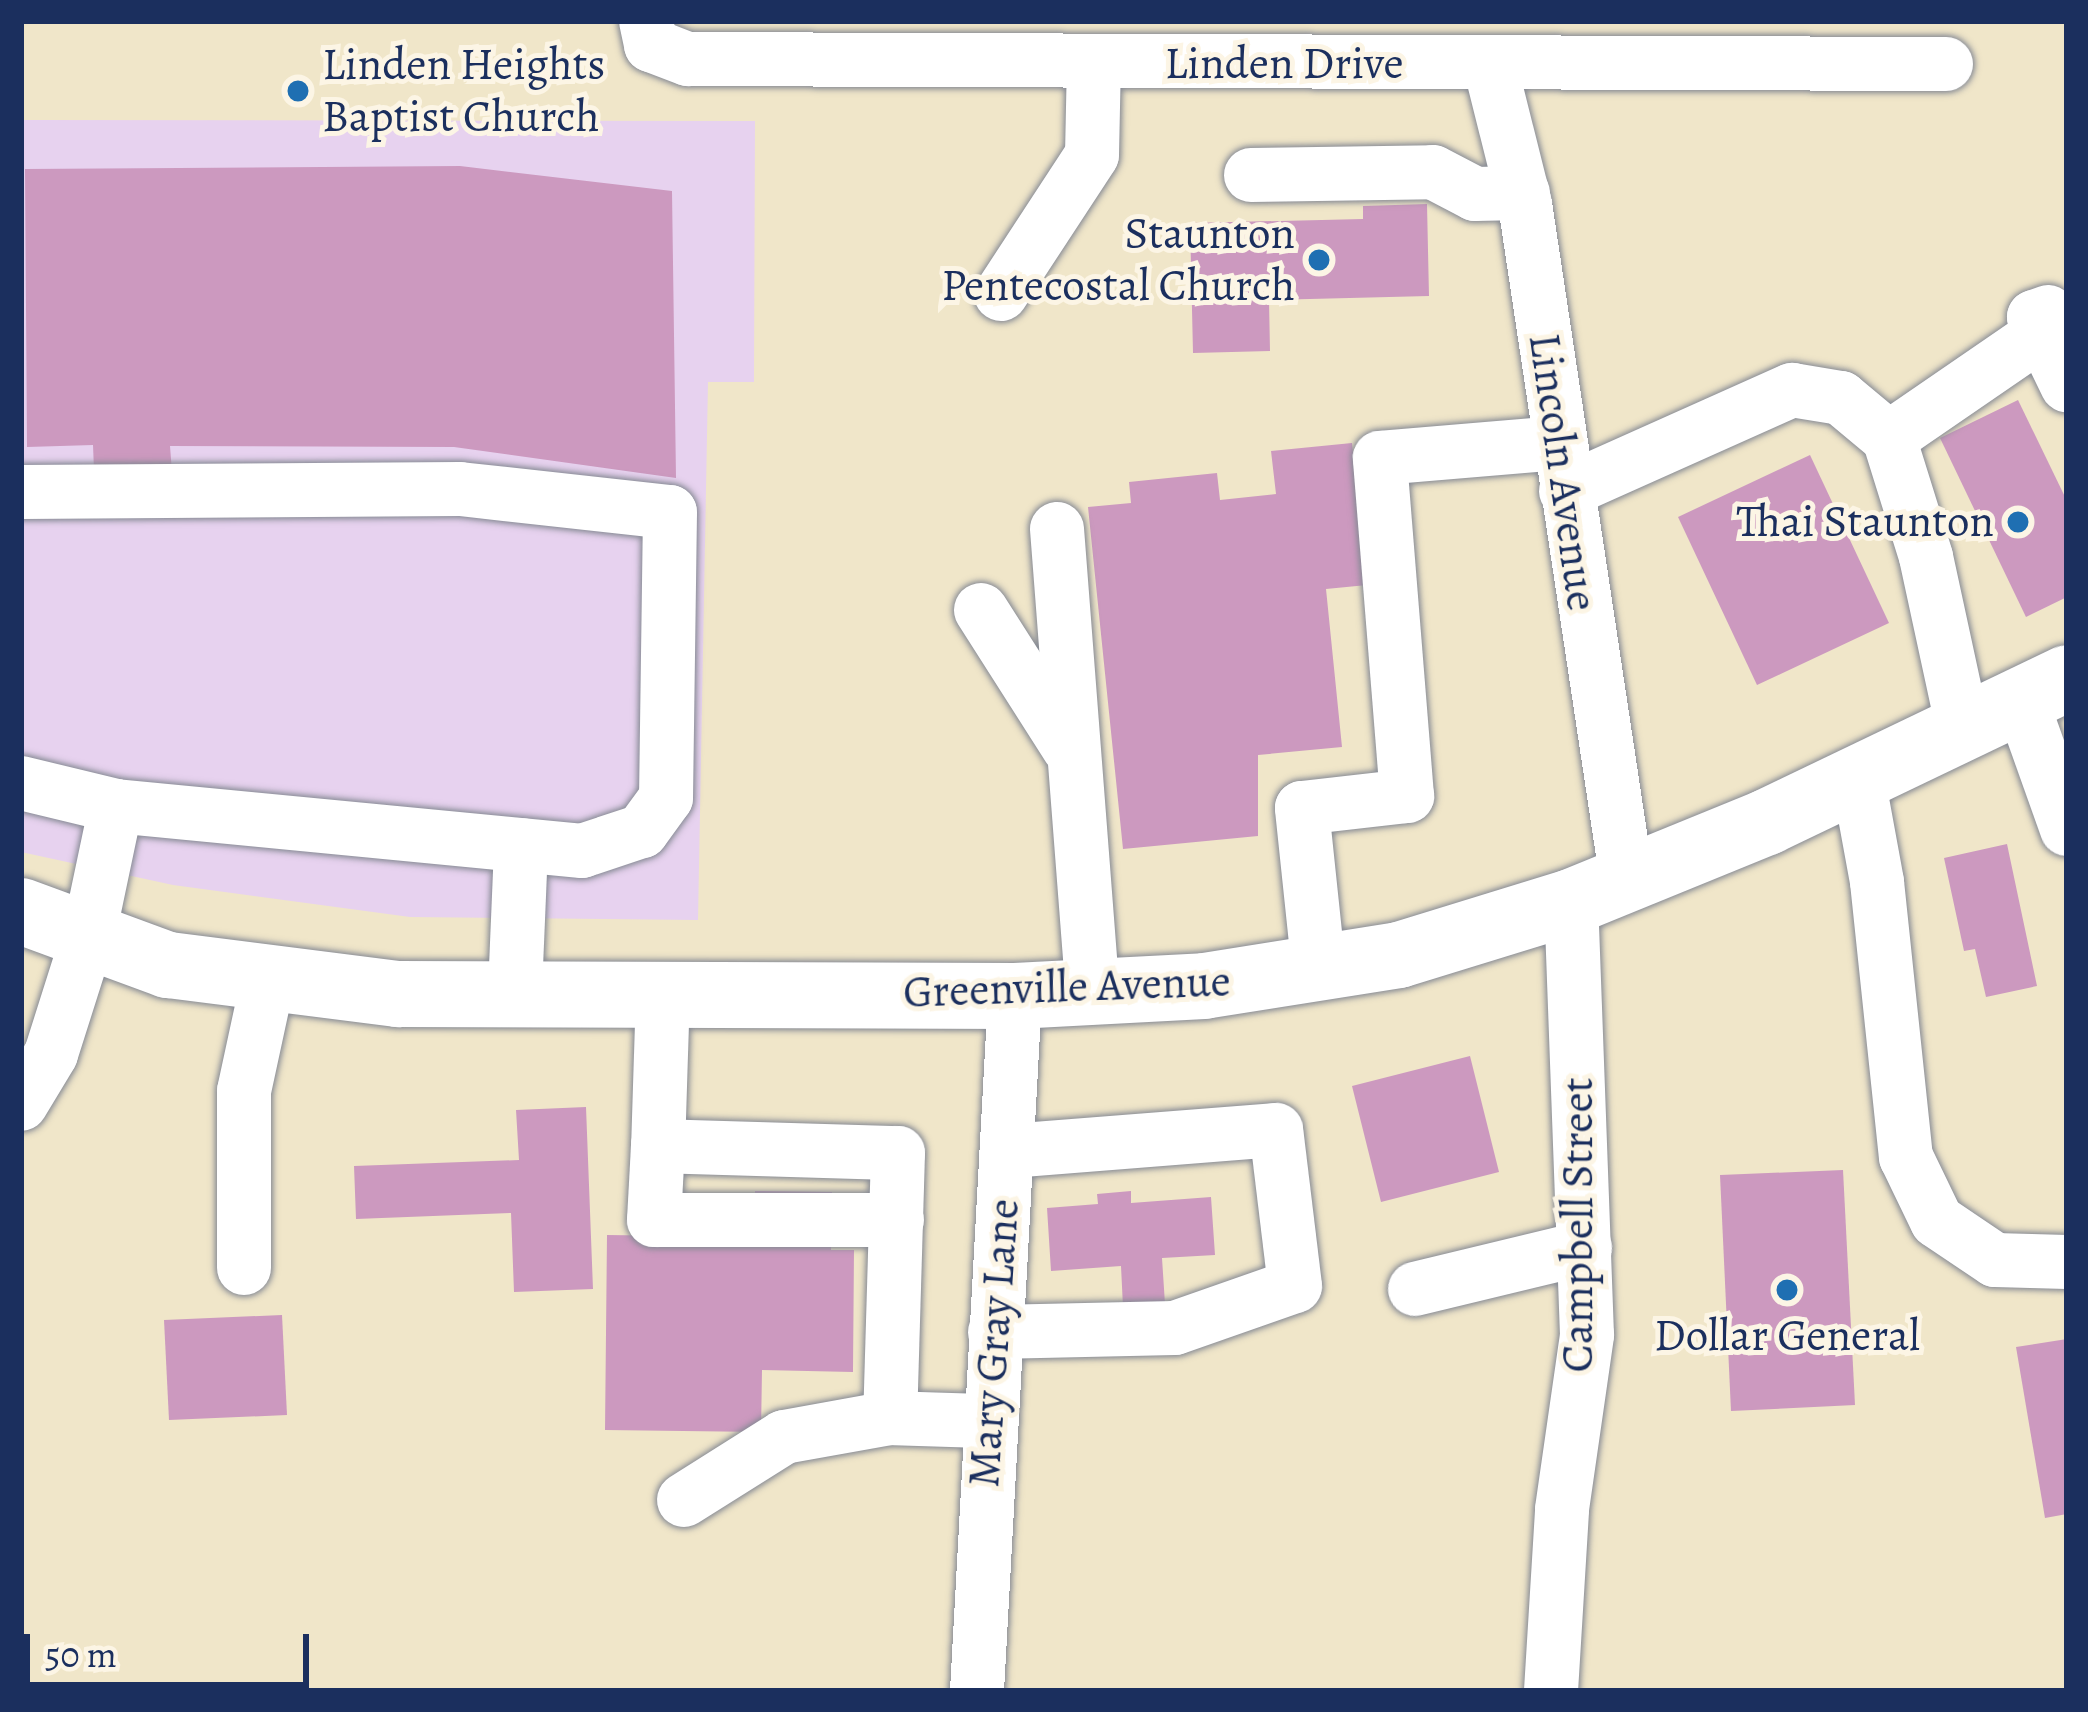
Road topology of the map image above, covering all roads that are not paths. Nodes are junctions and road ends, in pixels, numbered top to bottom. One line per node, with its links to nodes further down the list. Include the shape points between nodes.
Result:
1 (646, 21): 2 (street, Linden Drive, via 650,45 672,58)
2 (1094, 62): 4 (street, Linden Drive); 7 (street, via 1092,155)
3 (1946, 64): 4 (street, Linden Drive)
4 (1490, 65): 6 (street, Lincoln Avenue)
5 (1251, 175): 6 (street, via 1433,172 1475,194)
6 (1523, 193): 11 (street, Lincoln Avenue)
7 (1001, 294)
8 (2055, 319): 9 (street); 10 (street)
9 (2067, 385)
10 (1888, 438): 11 (street, via 1841,398 1792,390); 16 (street, via 1926,557)
11 (1562, 467): 23 (street, Lincoln Avenue); 26 (street, via 1380,458 1407,796 1302,808)
12 (21, 492): 22 (street, via 460,489 670,512 666,798 642,831 582,851)
13 (1057, 529): 17 (street)
14 (981, 610): 17 (street)
15 (2044, 689): 16 (main road, Greenville Avenue); 20 (street)
16 (1963, 728): 18 (main road, Greenville Avenue)
17 (1074, 755): 30 (street)
18 (1858, 778): 23 (main road, Greenville Avenue); 37 (street, via 1906,1157 1937,1221 1995,1260)
19 (21, 783): 21 (street)
20 (2062, 796)
21 (116, 806): 22 (street); 25 (street)
22 (521, 845): 28 (street)
23 (1599, 892): 26 (main road, Greenville Avenue, via 1445,943); 36 (street, Campbell Street)
24 (21, 911): 25 (main road, Greenville Avenue)
25 (89, 934): 27 (main road, Greenville Avenue, via 168,965); 32 (street, via 46,1068)
26 (1319, 971): 30 (main road, Greenville Avenue)
27 (268, 980): 28 (main road, Greenville Avenue, via 398,994); 38 (street, via 244,1091)
28 (515, 991): 29 (main road, Greenville Avenue)
29 (663, 991): 31 (main road, Greenville Avenue); 33 (street)
30 (1093, 993): 31 (main road, Greenville Avenue)
31 (1015, 996): 34 (street, Mary Gray Lane)
32 (21, 1104)
33 (658, 1146): 35 (street, via 898,1153); 35 (street, via 654,1220)
34 (1008, 1151): 40 (street, Mary Gray Lane); 40 (street, via 1276,1130 1295,1286 1175,1328)
35 (897, 1220): 41 (street)
36 (1586, 1249): 39 (street); 45 (street, Campbell Street, via 1587,1335 1558,1550)
37 (2067, 1262)
38 (244, 1268)
39 (1414, 1288)
40 (995, 1332): 42 (street, Mary Gray Lane)
41 (890, 1418): 42 (street); 43 (street, via 784,1437)
42 (988, 1421): 44 (street, Mary Gray Lane)
43 (684, 1500)
44 (977, 1691)
45 (1551, 1691)

